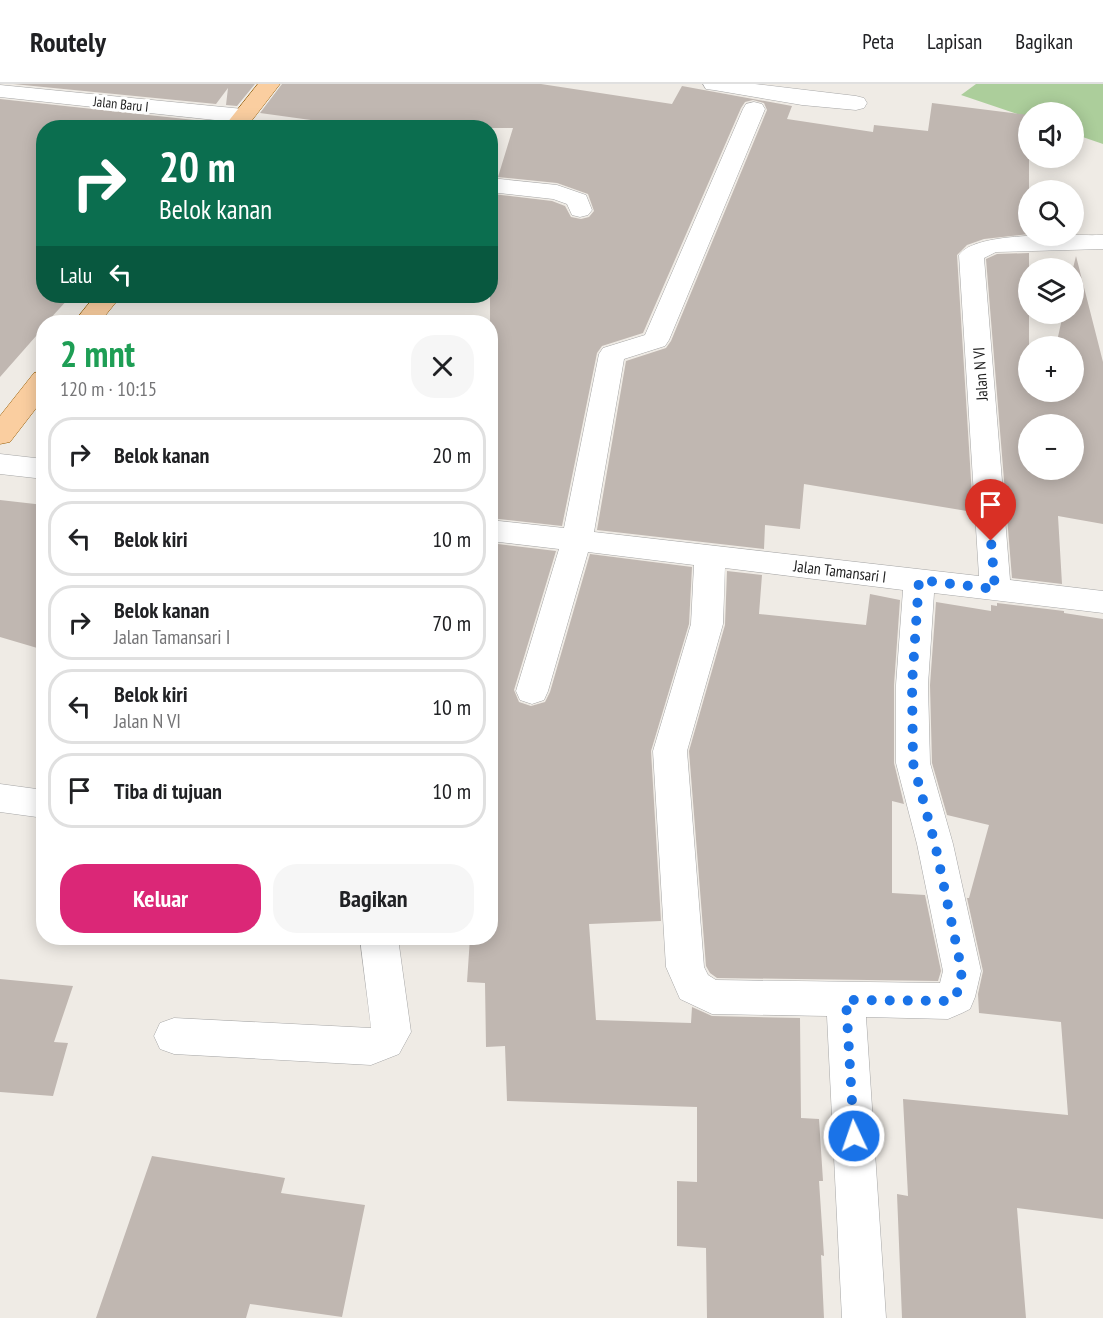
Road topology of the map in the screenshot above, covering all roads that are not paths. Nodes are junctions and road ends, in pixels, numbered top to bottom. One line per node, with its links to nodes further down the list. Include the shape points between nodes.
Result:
1 (269, 84): 7 (main road)
2 (714, 84): 4 (street)
3 (0, 92): 6 (street, Jalan Baru I)
4 (856, 103)
5 (754, 109): 18 (street, via 656,340 612,354)
6 (222, 120)
7 (240, 120)
8 (498, 186): 9 (street, via 557,192 578,201)
9 (580, 210)
10 (1103, 242): 21 (street, Jalan N VI, via 992,244 972,255)
11 (102, 303): 12 (main road)
12 (93, 315)
13 (36, 389): 14 (main road)
14 (0, 435)
15 (0, 464): 16 (street)
16 (36, 469)
17 (498, 531): 18 (street, Jalan Tamansari I)
18 (577, 540): 19 (street, Jalan Tamansari I); 23 (street)
19 (710, 554): 20 (street, Jalan Tamansari I); 27 (street, via 707,624 670,751 685,967 694,987 712,997)
20 (919, 580): 21 (street, Jalan Tamansari I); 27 (street, via 912,684 913,763 962,972 960,988 956,997 948,1001)
21 (995, 589): 22 (street, Jalan Tamansari I)
22 (1103, 602)
23 (532, 692)
24 (0, 798): 25 (street)
25 (36, 803)
26 (380, 945): 28 (street, via 391,1032 385,1041 372,1047)
27 (846, 1000): 29 (street)
28 (174, 1036)
29 (864, 1318)

